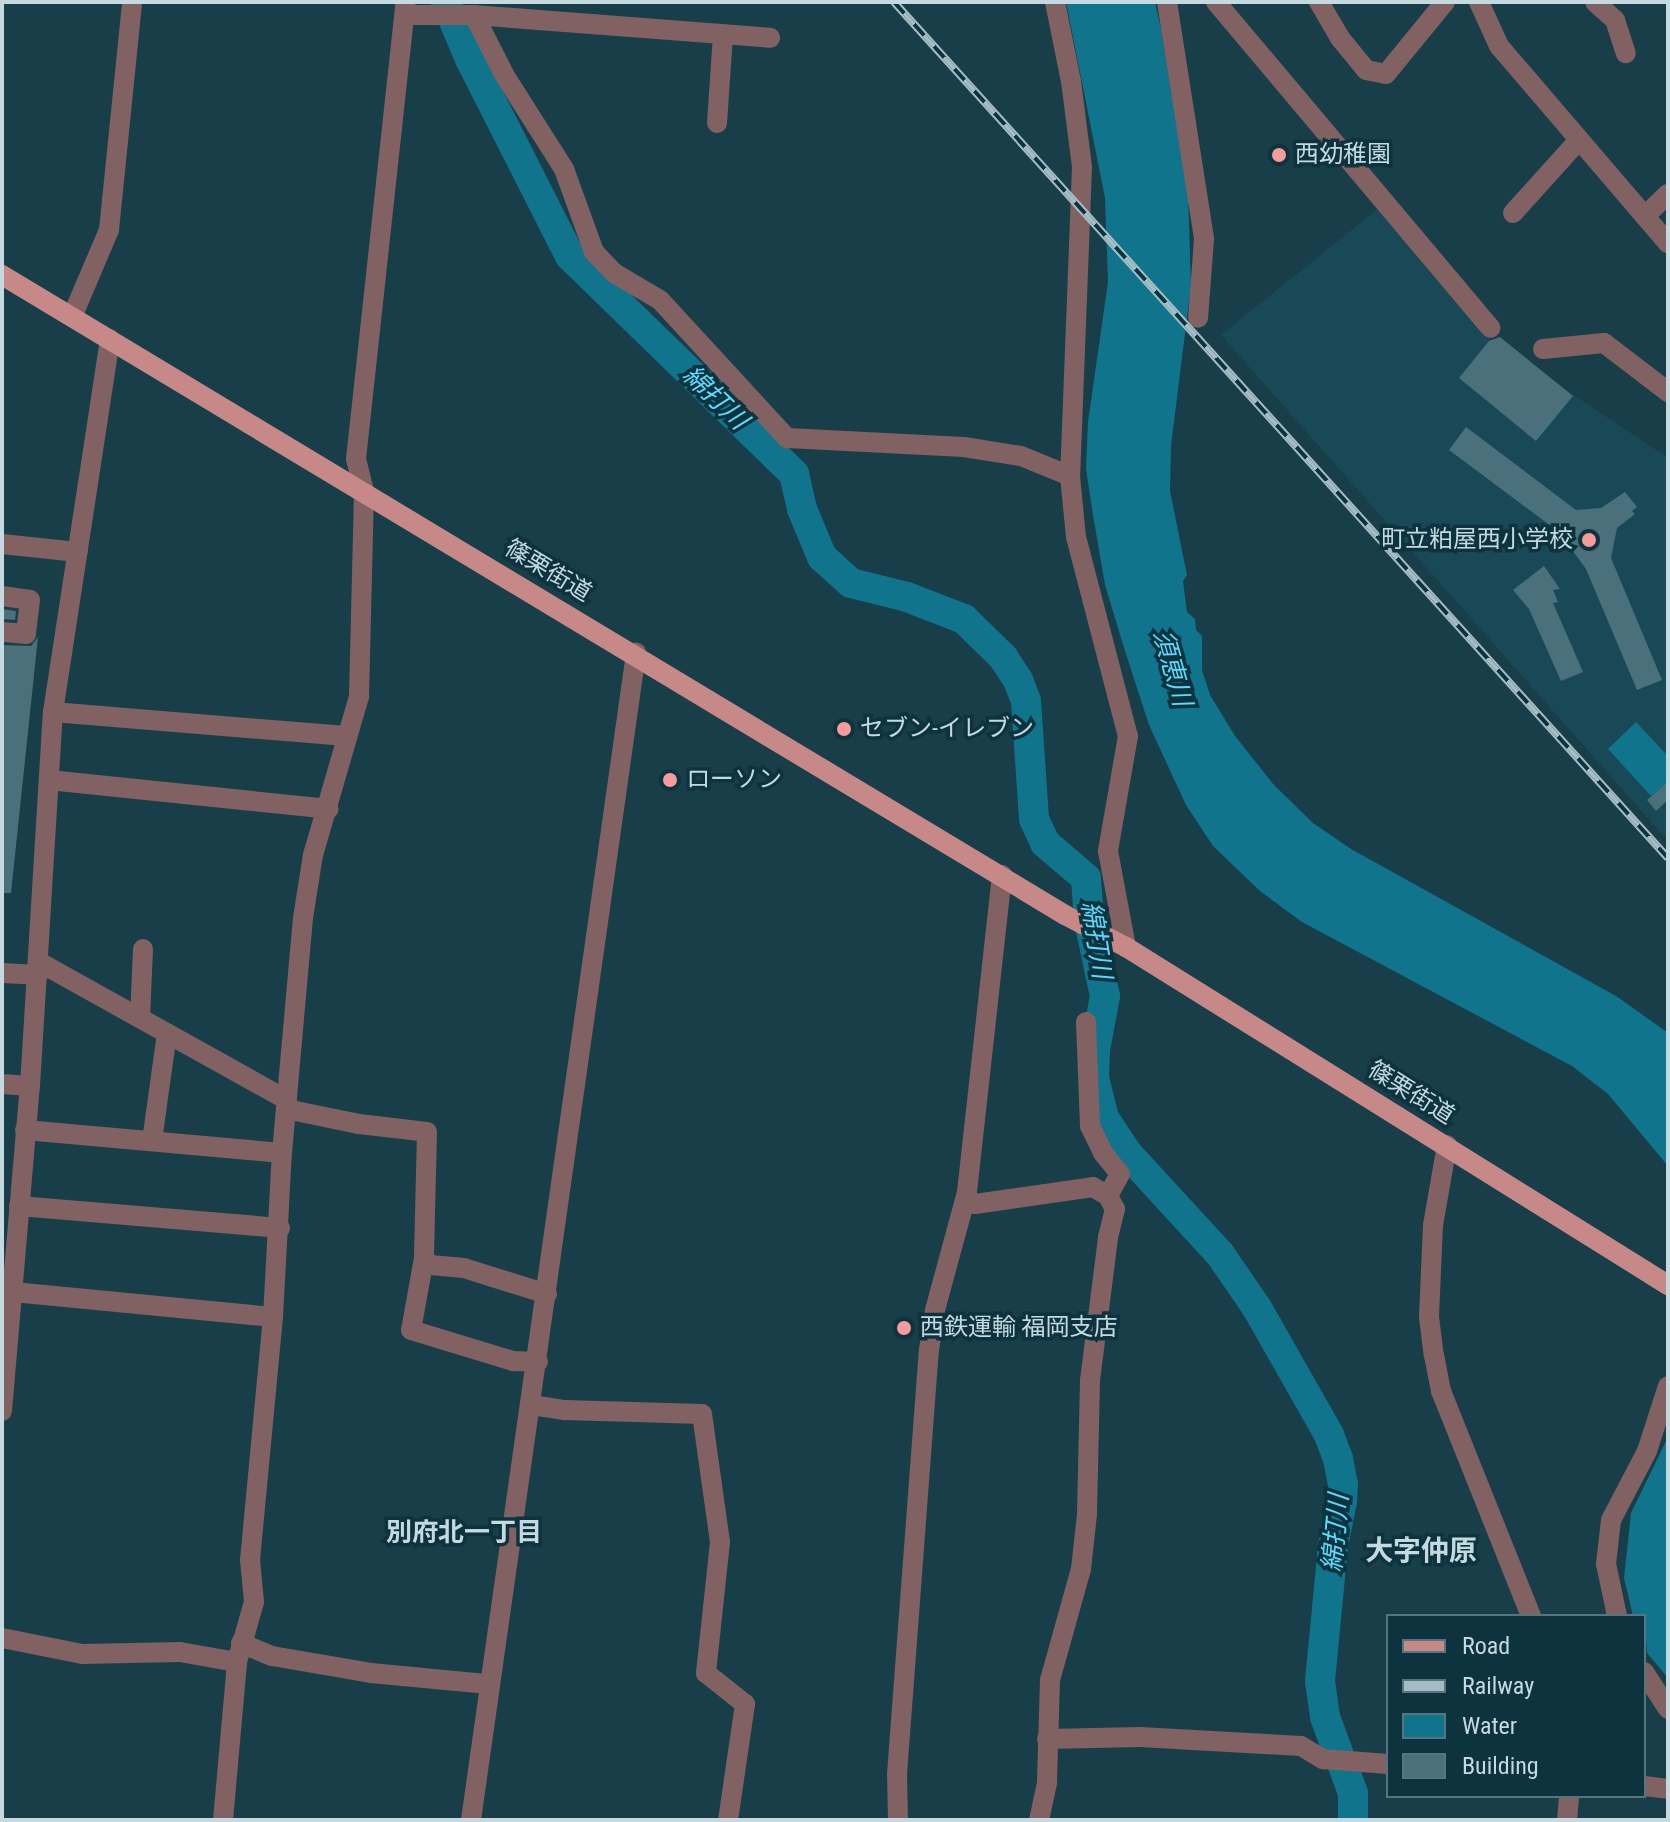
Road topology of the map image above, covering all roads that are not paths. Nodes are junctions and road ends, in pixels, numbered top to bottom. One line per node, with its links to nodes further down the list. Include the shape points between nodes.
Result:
1 (132, 2): 21 (street, via 109,230)
2 (1055, 2): 27 (street, via 1082,167)
3 (1167, 2): 22 (street, via 1204,239)
4 (1216, 2): 23 (street)
5 (1319, 2): 6 (street, via 1366,70 1386,74)
6 (1445, 2)
7 (1479, 2): 15 (street, via 1499,46)
8 (1595, 2): 13 (street, via 1615,20)
9 (405, 9): 10 (street); 28 (street, via 356,459)
10 (460, 15): 11 (street); 27 (street, via 564,169 594,252 614,273 660,300 787,438 964,447 1021,456)
11 (723, 34): 12 (street); 14 (street)
12 (770, 38)
13 (1626, 53)
14 (717, 123)
15 (1579, 140): 17 (street); 18 (street)
16 (1668, 194): 18 (street)
17 (1513, 213)
18 (1645, 216): 19 (street)
19 (1668, 243)
20 (2, 275): 21 (main road, 篠栗街道)
21 (72, 317): 24 (main road, 篠栗街道)
22 (1198, 318)
23 (1491, 328)
24 (110, 339): 28 (main road, 篠栗街道); 30 (street)
25 (1543, 349): 26 (street, via 1604,343)
26 (1668, 392)
27 (1070, 476): 41 (street, via 1076,537 1128,736 1108,851)
28 (364, 491): 35 (main road, 篠栗街道); 37 (street, via 362,661 359,697)
29 (2, 544): 30 (street)
30 (78, 552): 36 (street)
31 (2, 596): 34 (street, via 30,600 26,634)
32 (2, 603): 33 (street, via 15,604 14,624)
33 (2, 623)
34 (2, 632)
35 (636, 653): 40 (main road, 篠栗街道); 62 (street)
36 (53, 712): 37 (street); 38 (street)
37 (346, 736): 39 (street)
38 (49, 780): 39 (street); 43 (street)
39 (328, 809): 50 (street, via 313,855 303,918)
40 (1002, 875): 41 (main road, 篠栗街道); 56 (street)
41 (1126, 947): 53 (main road, 篠栗街道)
42 (143, 949): 45 (street)
43 (38, 968): 44 (street); 45 (street); 49 (street)
44 (2, 973)
45 (140, 1018): 47 (street)
46 (1086, 1022): 55 (street, via 1090,1126 1120,1174)
47 (167, 1033): 50 (street); 52 (street)
48 (2, 1084): 49 (street)
49 (30, 1086): 51 (street)
50 (287, 1105): 54 (street); 59 (street, via 359,1124 427,1132)
51 (25, 1130): 52 (street); 57 (street)
52 (152, 1141): 54 (street)
53 (1447, 1145): 60 (main road, 篠栗街道); 69 (street, via 1433,1225 1429,1317 1434,1355 1441,1391)
54 (282, 1153): 58 (street)
55 (1108, 1196): 56 (street, via 1093,1187 975,1204); 76 (street, via 1115,1209 1090,1381 1085,1541 1050,1680)
56 (965, 1201): 84 (street, via 929,1350 897,1774)
57 (19, 1206): 58 (street); 61 (street)
58 (280, 1228): 63 (street)
59 (424, 1258): 62 (street, via 430,1265 464,1268); 65 (street, via 411,1330 513,1361)
60 (1668, 1285)
61 (13, 1292): 63 (street); 64 (street)
62 (547, 1294): 65 (street)
63 (273, 1317): 72 (street, via 250,1560 254,1602)
64 (6, 1338): 68 (street)
65 (538, 1362): 67 (street)
66 (1668, 1386): 70 (street, via 1647,1451 1611,1520 1606,1564)
67 (532, 1405): 74 (street); 83 (street, via 702,1414 720,1542 706,1673 745,1704)
68 (2, 1411)
69 (1530, 1614)
70 (1617, 1614)
71 (2, 1638): 72 (street, via 82,1654)
72 (239, 1652): 74 (street, via 371,1673); 81 (street)
73 (1646, 1675): 75 (street)
74 (488, 1684): 82 (street)
75 (1668, 1709)
76 (1047, 1739): 77 (street, via 1140,1737 1301,1746 1323,1759); 85 (street, via 1047,1783)
77 (1386, 1764)
78 (1646, 1786): 79 (street)
79 (1668, 1789)
80 (1569, 1798): 86 (street)
81 (223, 1820)
82 (471, 1820)
83 (728, 1820)
84 (898, 1820)
85 (1039, 1820)
86 (1567, 1820)

